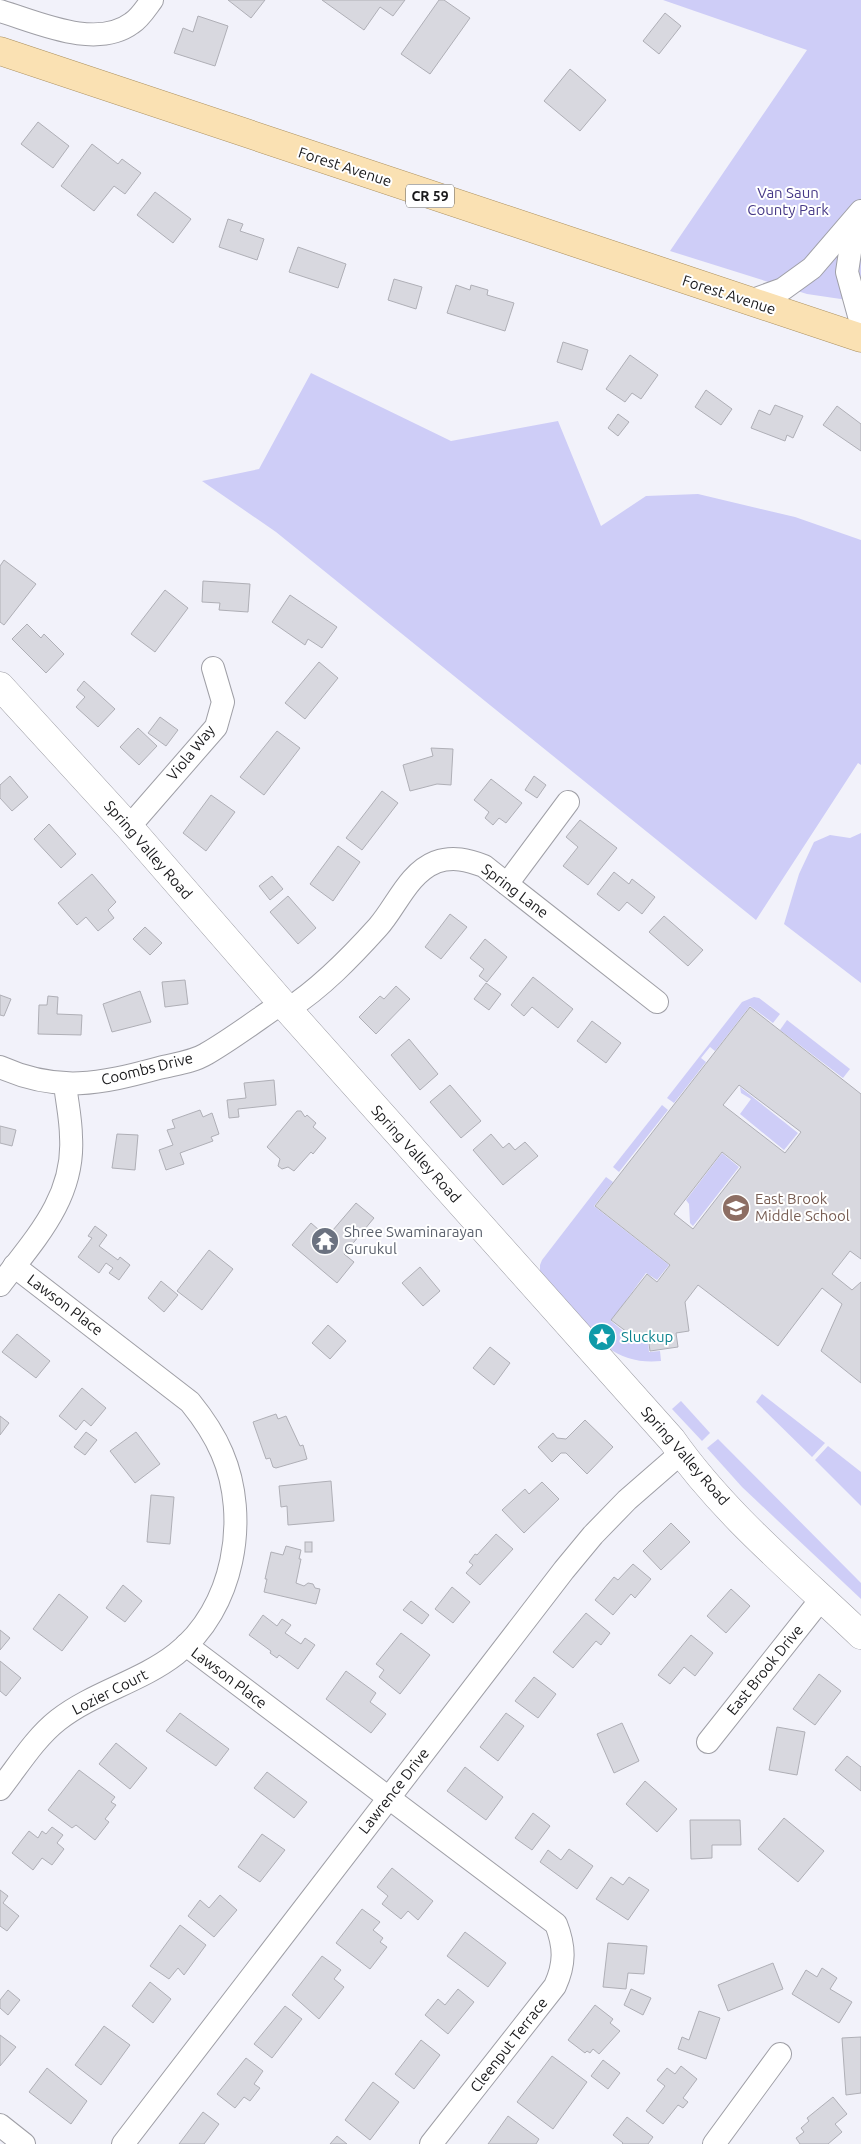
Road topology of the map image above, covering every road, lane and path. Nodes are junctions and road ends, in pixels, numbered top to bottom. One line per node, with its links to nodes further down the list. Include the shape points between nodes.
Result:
1 (152, 0): 2 (street, via 129,25 92,35 72,33)
2 (0, 11)
3 (0, 51): 5 (main road, Forest Avenue / CR 59)
4 (858, 215): 5 (street, via 812,268 783,289); 6 (street, via 847,272)
5 (750, 301): 7 (main road, Forest Avenue / CR 59)
6 (861, 323)
7 (861, 338)
8 (213, 668): 11 (street, Viola Way, via 223,702 216,726)
9 (0, 686): 11 (street, Spring Valley Road)
10 (568, 802): 12 (street)
11 (129, 828): 14 (street, Spring Valley Road)
12 (507, 884): 13 (street, Spring Lane); 14 (street, Spring Lane, via 484,866 467,860 435,863 412,880 379,926 336,971 308,996)
13 (657, 1002)
14 (285, 1006): 16 (street, Coombs Drive, via 205,1055 131,1076); 19 (street, Spring Valley Road)
15 (0, 1067): 16 (street, Coombs Drive, via 20,1076)
16 (65, 1084): 17 (street, via 72,1138 64,1191 51,1218)
17 (14, 1266): 18 (street); 22 (street, Lawson Place, via 190,1402 209,1425 223,1454 235,1510 228,1574 219,1597)
18 (0, 1285)
19 (681, 1453): 20 (street, Spring Valley Road, via 736,1515); 25 (street, Lawrence Drive, via 593,1535)
20 (822, 1598): 21 (street, Spring Valley Road); 23 (street, East Brook Drive)
21 (861, 1635)
22 (186, 1645): 24 (street, Lozier Court, via 157,1668 78,1705 56,1721); 25 (street, Lawson Place)
23 (708, 1742)
24 (0, 1790)
25 (388, 1799): 26 (street, Lawson Place, via 556,1924); 30 (street, Lawrence Drive)
26 (562, 1938): 31 (street, Cleenput Terrace, via 562,1971 555,1986)
27 (780, 2054): 32 (street)
28 (0, 2125): 29 (street)
29 (24, 2144)
30 (123, 2144)
31 (431, 2144)
32 (714, 2144)

